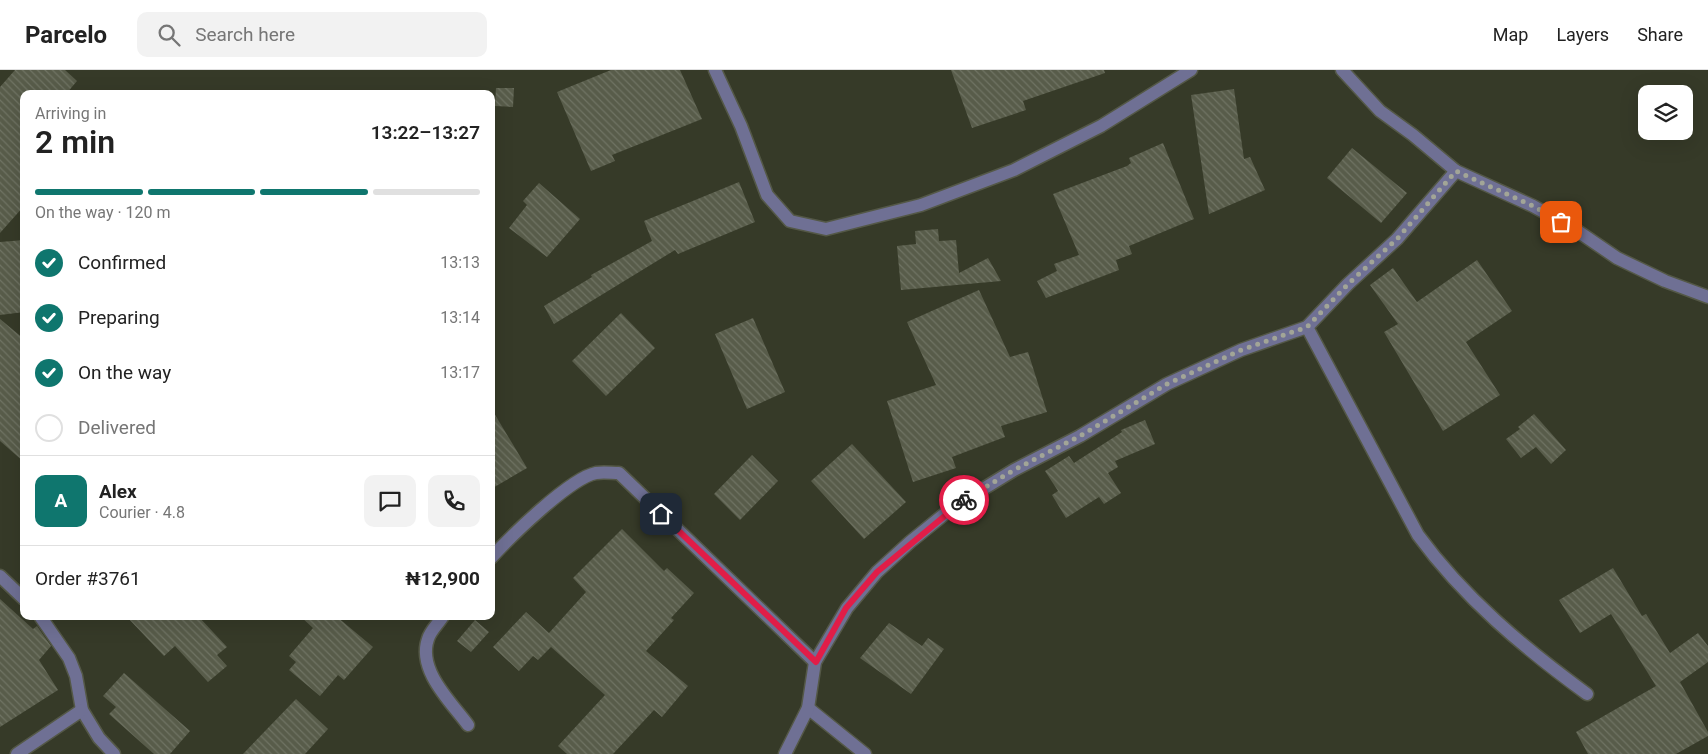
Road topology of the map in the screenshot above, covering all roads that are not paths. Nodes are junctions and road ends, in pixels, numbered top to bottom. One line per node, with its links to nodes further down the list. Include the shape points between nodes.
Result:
1 (715, 70): 2 (street, via 767,195 790,221 826,229 921,205 1014,170 1101,126)
2 (1192, 70)
3 (1342, 70): 4 (street, via 1380,111)
4 (1456, 171): 5 (street, via 1533,206 1617,258); 6 (street, via 1397,239)
5 (1708, 298)
6 (1307, 327): 12 (street, via 1241,350 1167,384 952,508 877,572 846,608); 13 (street, via 1418,535 1440,565 1517,640)
7 (495, 554): 12 (street, via 562,493 595,474 619,474)
8 (0, 576): 9 (street)
9 (20, 594)
10 (43, 620): 15 (street, via 69,658)
11 (440, 620): 16 (street, via 428,639 426,665)
12 (816, 662): 14 (street)
13 (1587, 694)
14 (808, 708): 19 (street); 20 (street)
15 (82, 710): 17 (street); 18 (street, via 99,738)
16 (468, 725)
17 (17, 754)
18 (114, 754)
19 (785, 754)
20 (865, 754)

